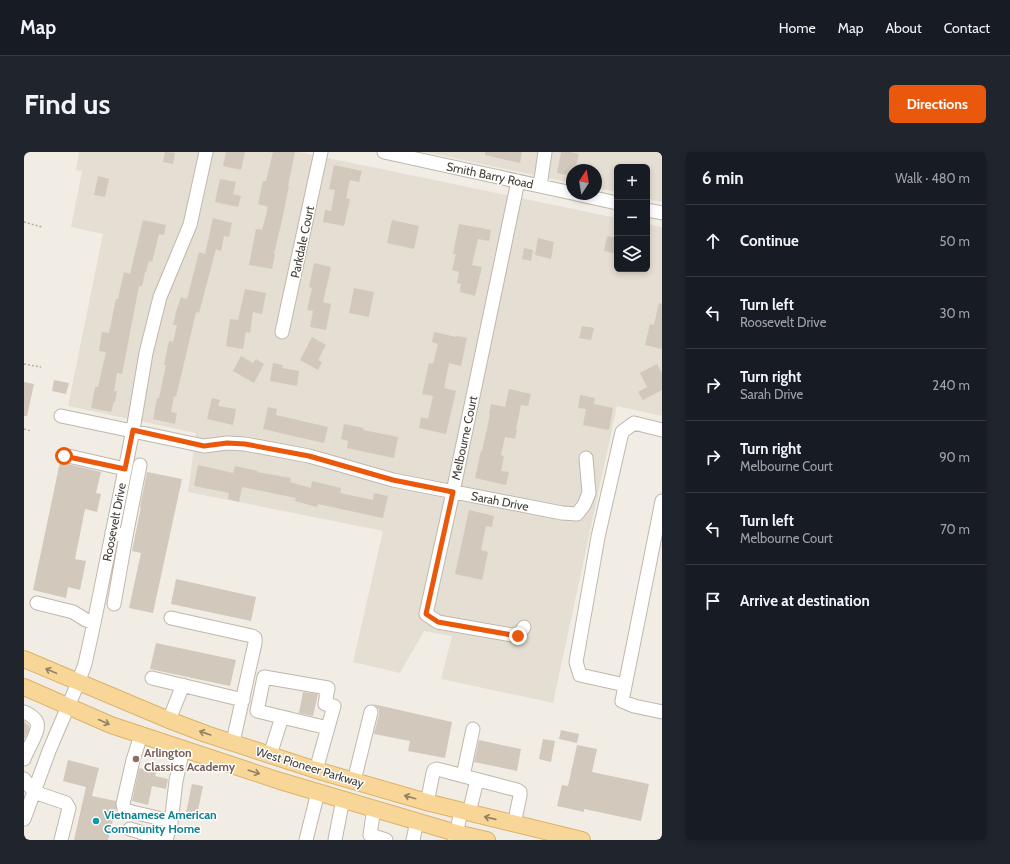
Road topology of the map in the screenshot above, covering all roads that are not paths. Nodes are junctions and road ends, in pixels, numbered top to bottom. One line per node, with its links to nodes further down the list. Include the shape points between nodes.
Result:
1 (206, 152): 14 (street, Roosevelt Drive, via 190,224 160,297 146,353)
2 (321, 152): 12 (street, Parkdale Court)
3 (384, 152): 5 (street, Smith Barry Road)
4 (545, 152): 6 (street)
5 (518, 181): 6 (street, Smith Barry Road); 20 (street, Melbourne Court)
6 (540, 186): 7 (street, Smith Barry Road)
7 (566, 192)
8 (602, 200): 9 (street)
9 (614, 202)
10 (650, 211): 11 (street)
11 (662, 213)
12 (282, 332)
13 (60, 416): 14 (street, Sarah Drive)
14 (133, 430): 19 (street, Roosevelt Drive); 20 (street, Sarah Drive, via 204,446 245,444 309,456 393,480)
15 (662, 430): 34 (street, via 634,423 622,432 598,537 576,662 580,675)
16 (64, 456): 19 (street)
17 (586, 458): 20 (street, Sarah Drive, via 589,493 577,514)
18 (140, 464): 23 (street)
19 (125, 469): 22 (street, Roosevelt Drive)
20 (453, 492): 30 (street, Melbourne Court, via 426,614 438,622 518,636)
21 (662, 501): 34 (street)
22 (117, 505): 23 (street); 24 (street, Roosevelt Drive)
23 (131, 508): 25 (street)
24 (112, 532): 25 (street); 29 (street, Roosevelt Drive)
25 (126, 536): 27 (street)
26 (37, 603): 29 (street, via 73,612)
27 (114, 604)
28 (171, 618): 37 (street, via 255,638)
29 (94, 623): 33 (street, Roosevelt Drive, via 85,664)
30 (524, 627)
31 (24, 659): 33 (main road, West Pioneer Parkway, one-way to 31)
32 (152, 678): 35 (street)
33 (78, 682): 38 (street, Roosevelt Drive); 43 (main road, West Pioneer Parkway)
34 (625, 685): 41 (street, via 622,701)
35 (183, 686): 37 (street); 43 (street)
36 (25, 689): 38 (main road, West Pioneer Parkway)
37 (243, 700): 47 (street)
38 (68, 706): 46 (main road, West Pioneer Parkway, one-way to 46); 56 (street, Roosevelt Drive)
39 (24, 712): 50 (street, via 37,722 38,728)
40 (370, 712): 55 (street)
41 (662, 712)
42 (282, 717): 44 (street); 44 (street, via 257,711 264,677 328,688 325,704 334,706); 49 (street)
43 (169, 720): 47 (main road, West Pioneer Parkway, one-way to 43)
44 (328, 728): 51 (street)
45 (473, 729): 52 (street)
46 (141, 735): 48 (main road, West Pioneer Parkway); 63 (street, via 131,767 124,809)
47 (233, 742): 49 (main road, West Pioneer Parkway)
48 (183, 749): 57 (main road, West Pioneer Parkway, one-way to 57); 63 (street)
49 (270, 755): 51 (main road, West Pioneer Parkway)
50 (24, 759)
51 (316, 770): 55 (main road, West Pioneer Parkway)
52 (463, 776): 54 (street); 59 (street, via 434,770)
53 (24, 779): 56 (street)
54 (477, 780): 61 (street); 65 (street, via 520,792)
55 (354, 781): 59 (main road, West Pioneer Parkway, one-way to 55)
56 (34, 792): 62 (street, Roosevelt Drive); 68 (street, via 66,802 69,808)
57 (318, 792): 58 (main road, West Pioneer Parkway); 70 (street)
58 (343, 799): 60 (main road, West Pioneer Parkway); 71 (street)
59 (427, 803): 61 (main road, West Pioneer Parkway)
60 (374, 808): 64 (main road, West Pioneer Parkway); 72 (street, via 370,836)
61 (465, 812): 65 (main road, West Pioneer Parkway, one-way to 61); 67 (street)
62 (24, 818)
63 (171, 821): 69 (street)
64 (417, 821): 67 (main road, West Pioneer Parkway); 73 (street)
65 (514, 824): 75 (main road, West Pioneer Parkway)
66 (130, 829): 69 (street)
67 (455, 836): 74 (main road, West Pioneer Parkway)
68 (61, 840)
69 (165, 840)
70 (306, 840)
71 (335, 840)
72 (386, 840)
73 (413, 840)
74 (488, 840)
75 (582, 840)

